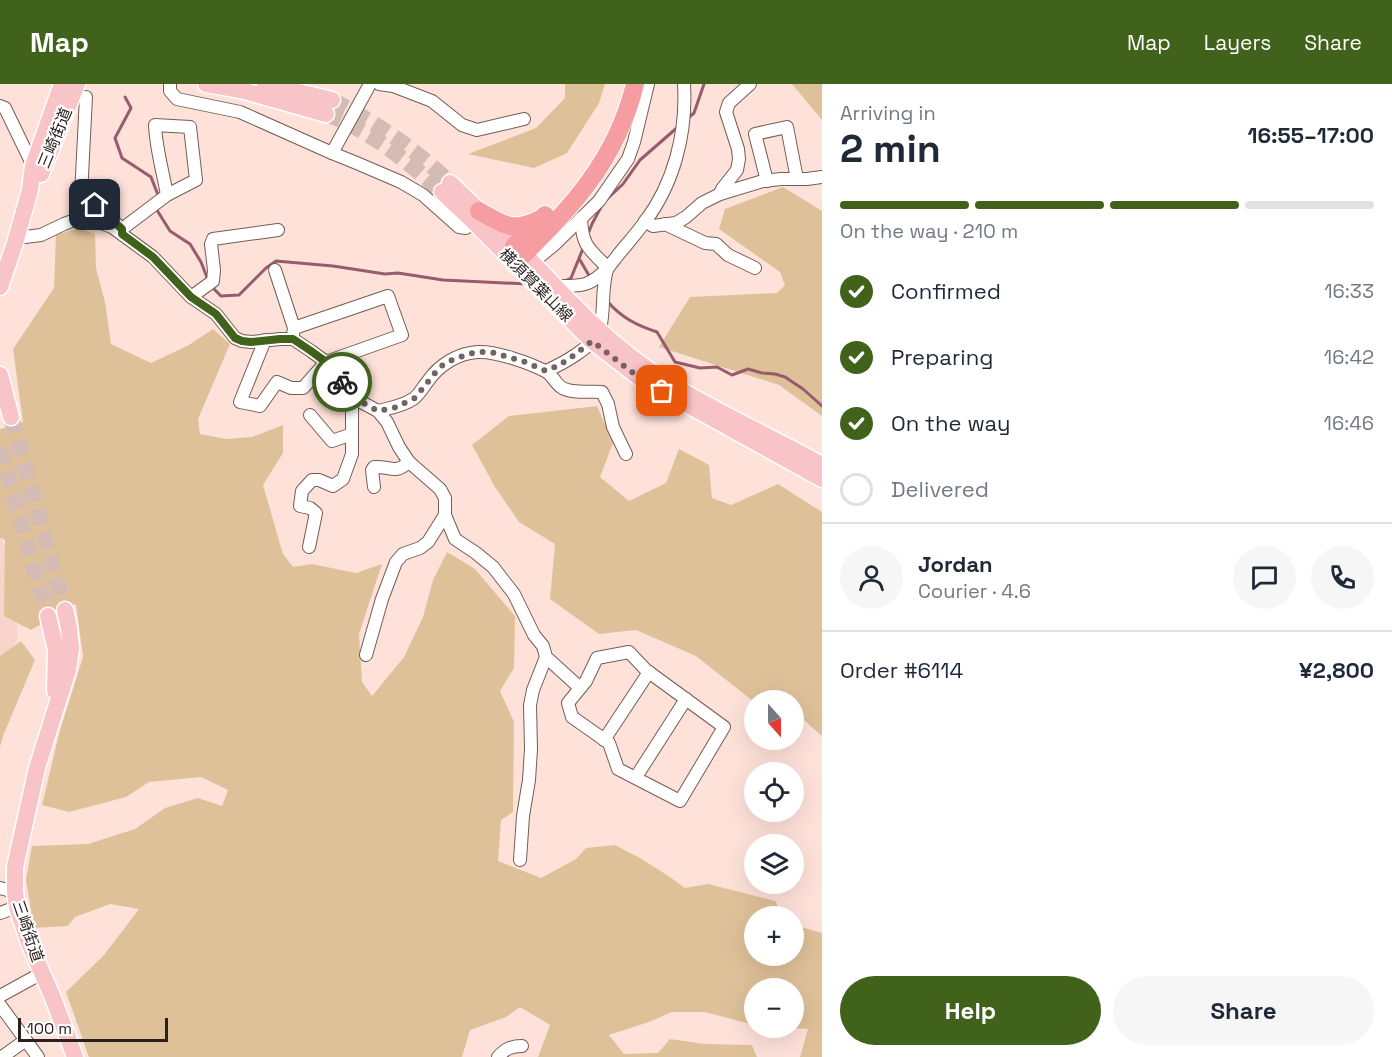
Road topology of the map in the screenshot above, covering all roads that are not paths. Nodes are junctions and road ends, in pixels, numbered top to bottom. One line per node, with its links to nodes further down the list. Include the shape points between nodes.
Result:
1 (62, 84): 18 (main road, 三崎街道)
2 (170, 84): 17 (street, via 177,99 240,112)
3 (206, 84): 15 (main road)
4 (300, 84): 15 (main road, via 312,88)
5 (370, 84): 17 (street)
6 (379, 84): 16 (street, via 432,101 462,125 477,130)
7 (627, 84): 26 (highway, via 599,147 561,200)
8 (635, 84): 34 (highway, via 614,144 596,174 569,208)
9 (648, 84): 28 (street, via 628,159 599,201)
10 (684, 84): 29 (street, via 676,160)
11 (750, 84): 24 (street, via 729,103 726,112 739,159 737,170)
12 (271, 86): 15 (main road)
13 (82, 90): 23 (main road, 三崎街道, via 44,170); 32 (street, via 81,195)
14 (0, 106): 18 (street, via 5,108)
15 (329, 107)
16 (524, 119)
17 (332, 153): 27 (street, via 401,182 423,195 459,227 466,228)
18 (33, 166): 23 (main road, 三崎街道)
19 (822, 177): 20 (street)
20 (798, 179): 21 (street); 21 (street, via 788,127 755,134)
21 (767, 181): 24 (street)
22 (446, 188): 27 (main road, 横須賀葉山線)
23 (30, 190): 33 (main road, 三崎街道)
24 (720, 194): 30 (street, via 702,202 676,223)
25 (167, 195): 25 (street, via 196,180 190,127 155,125); 32 (street)
26 (545, 215): 27 (highway, via 517,227); 34 (highway)
27 (476, 217): 34 (main road, 横須賀葉山線)
28 (581, 218): 34 (street, via 555,244); 35 (street, via 585,242)
29 (645, 221): 30 (street, via 653,226); 35 (street)
30 (665, 224): 36 (street, via 705,243 716,244 728,255)
31 (278, 230): 40 (street, via 213,239 213,281)
32 (122, 232): 33 (street, via 90,219 77,219 41,235); 40 (street, via 153,257)
33 (16, 238): 39 (main road, 三崎街道)
34 (521, 256): 38 (main road, 横須賀葉山線); 42 (main road, 横須賀葉山線)
35 (608, 268): 38 (street, via 587,284); 42 (street)
36 (755, 268)
37 (275, 270): 41 (street)
38 (555, 286): 42 (main road, 横須賀葉山線)
39 (0, 287)
40 (191, 297): 43 (street, via 216,314 235,338)
41 (293, 334): 43 (street); 44 (street); 44 (street, via 388,296 402,335)
42 (596, 336): 45 (street, via 573,357); 54 (main road, 横須賀葉山線, via 696,398); 55 (main road, 横須賀葉山線, via 641,379)
43 (266, 340): 44 (street, via 240,402 260,406 277,382 303,388)
44 (326, 362): 47 (street)
45 (546, 371): 48 (street, via 491,352 468,354 439,368 415,398); 52 (street, via 569,391 602,392)
46 (0, 375): 50 (main road)
47 (352, 397): 48 (street); 51 (street)
48 (378, 411): 53 (street)
49 (310, 415): 51 (street, via 332,441)
50 (11, 417)
51 (352, 434): 58 (street, via 352,454 343,479 333,486 312,480 302,491 300,506 316,513)
52 (626, 454)
53 (409, 462): 56 (street, via 401,468 374,467); 57 (street, via 440,489 445,498)
54 (822, 465)
55 (822, 479)
56 (374, 487)
57 (445, 515): 62 (street, via 428,542 403,554 396,562); 63 (street, via 455,539 493,567 514,594)
58 (309, 547)
59 (65, 610): 61 (main road, 三崎街道, via 69,628)
60 (48, 616): 61 (main road, 三崎街道)
61 (63, 649): 70 (main road, 三崎街道, via 68,670 37,768)
62 (366, 655)
63 (546, 657): 65 (street); 69 (street, via 530,705 531,749)
64 (648, 672): 65 (street, via 629,652 597,658); 66 (street); 67 (street)
65 (579, 687): 67 (street, via 568,704 572,717)
66 (686, 699): 68 (street); 68 (street, via 724,727 680,801)
67 (604, 740): 68 (street, via 609,743 618,769)
68 (636, 777)
69 (520, 860)
70 (11, 896): 71 (street); 72 (main road, 三崎街道)
71 (0, 913)
72 (42, 973): 73 (street); 79 (main road, 三崎街道)
73 (0, 996)
74 (0, 1005): 75 (street)
75 (26, 1040): 77 (street); 78 (street)
76 (522, 1046): 80 (street, via 505,1050)
77 (2, 1057)
78 (38, 1057)
79 (75, 1057)
80 (498, 1057)

